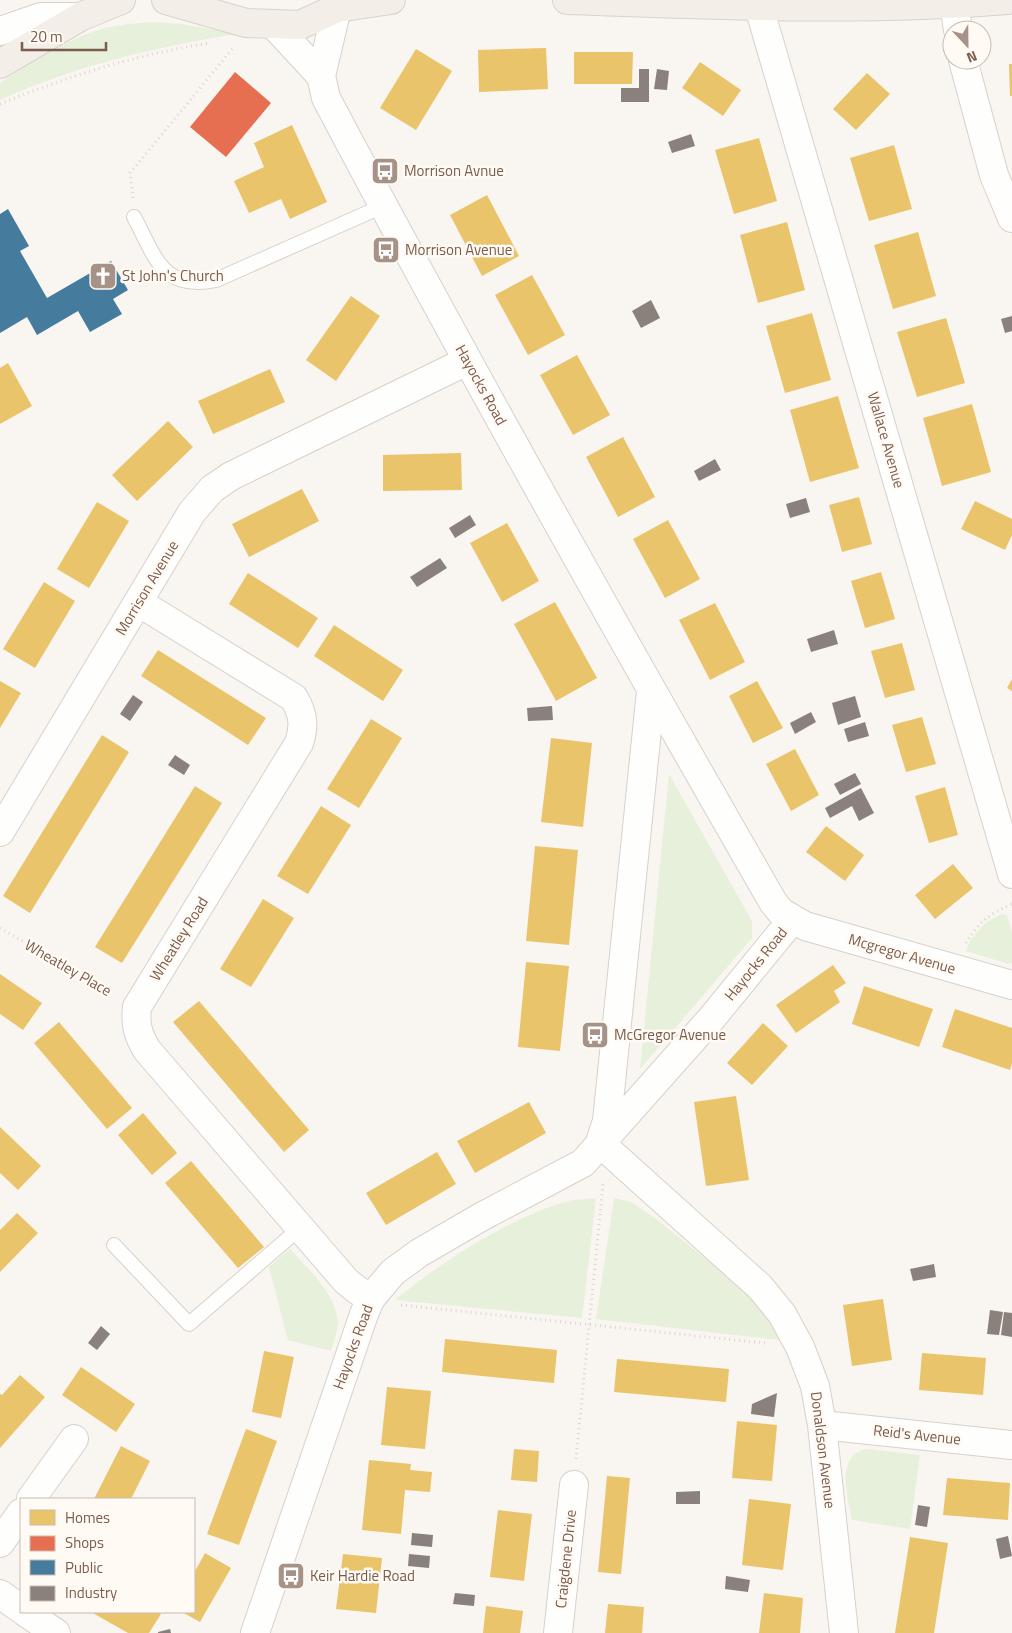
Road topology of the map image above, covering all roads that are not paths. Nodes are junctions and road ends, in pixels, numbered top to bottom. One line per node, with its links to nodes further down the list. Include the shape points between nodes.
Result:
1 (121, 0): 8 (main road)
2 (166, 0): 10 (main road, via 246,23)
3 (391, 0): 6 (main road)
4 (567, 0): 7 (main road)
5 (1007, 0): 9 (main road)
6 (325, 4): 10 (main road, via 300,25); 14 (street, Hayocks Road)
7 (759, 7): 9 (main road); 22 (street, Wallace Avenue)
8 (80, 17): 11 (street, via 41,17); 12 (main road)
9 (956, 17)
10 (273, 24): 14 (street, Hayocks Road)
11 (0, 32)
12 (0, 64)
13 (966, 70): 17 (street, via 994,175)
14 (321, 76): 15 (street, Hayocks Road, via 326,98)
15 (383, 206): 16 (lane, via 216,280 201,283 182,281 160,266); 18 (street, Hayocks Road)
16 (134, 218)
17 (1012, 218)
18 (467, 361): 19 (street, Morrison Avenue, via 231,476 212,489 192,512); 20 (street, Hayocks Road)
19 (138, 602): 21 (street, Morrison Avenue); 26 (street, Wheatley Road, via 294,698 301,710 304,722 299,743 137,1007 135,1021 147,1050)
20 (651, 691): 23 (street, Hayocks Road, via 773,902); 25 (street, Hayocks Road, via 607,1121)
21 (0, 832)
22 (1012, 874)
23 (792, 920): 24 (street, Mcgregor Avenue, via 819,931); 25 (street, Hayocks Road, via 711,1019)
24 (1012, 986)
25 (600, 1143): 28 (street, Hayocks Road, via 574,1169 419,1253 393,1272); 29 (street, Donaldson Avenue, via 760,1287 782,1314 800,1346 815,1386)
26 (300, 1228): 27 (lane, via 189,1324); 28 (street, via 346,1282)
27 (114, 1245)
28 (371, 1298): 40 (street, Hayocks Road)
29 (822, 1426): 31 (street, Reid's Avenue); 42 (street, Donaldson Avenue)
30 (74, 1439): 33 (street)
31 (1012, 1445)
32 (574, 1485): 41 (street, Craigdene Drive)
33 (32, 1498)
34 (20, 1514): 35 (street)
35 (0, 1543)
36 (0, 1594): 37 (street)
37 (20, 1608)
38 (27, 1613): 39 (street)
39 (56, 1633)
40 (255, 1633)
41 (558, 1633)
42 (844, 1633)

